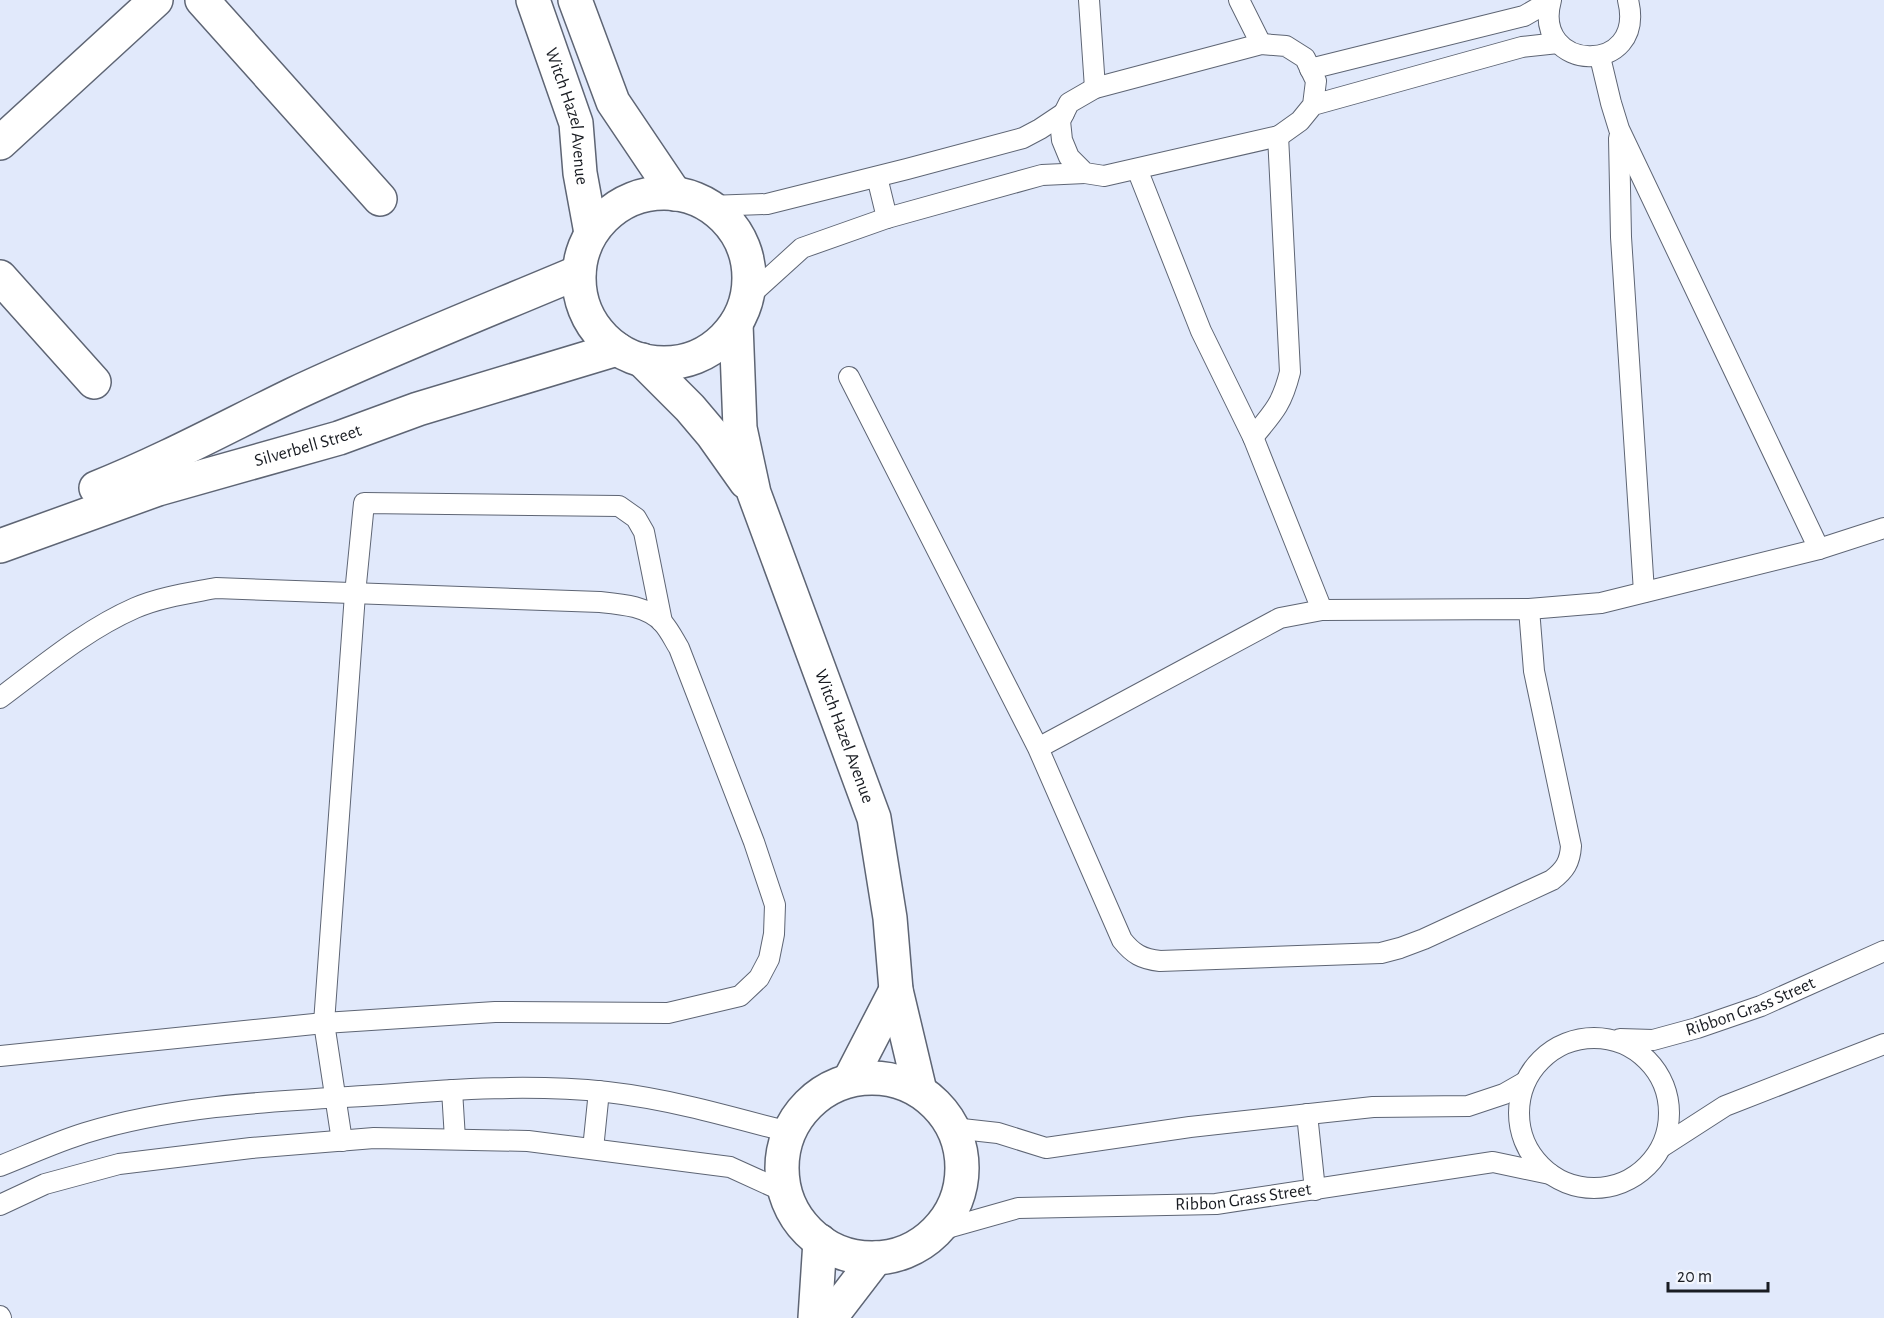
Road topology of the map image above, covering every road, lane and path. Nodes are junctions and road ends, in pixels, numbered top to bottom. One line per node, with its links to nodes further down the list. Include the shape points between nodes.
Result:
1 (156, 0): 18 (street)
2 (202, 0): 23 (street)
3 (533, 0): 26 (street, Witch Hazel Avenue, via 576,123)
4 (575, 0): 22 (street, via 613,102)
5 (1089, 0): 13 (lane)
6 (1239, 0): 10 (lane)
7 (1550, 1): 9 (lane, via 1550,30); 12 (lane, via 1524,16)
8 (1633, 5): 11 (lane, via 1624,40)
9 (1558, 43): 11 (lane, via 1572,54); 14 (lane, via 1522,47)
10 (1261, 44): 12 (lane, via 1286,46 1305,58); 13 (lane)
11 (1600, 57): 16 (lane)
12 (1310, 69): 14 (lane, via 1316,81)
13 (1095, 88): 15 (lane, via 1070,103)
14 (1313, 105): 17 (lane, via 1300,121)
15 (1064, 113): 20 (lane, via 1060,121 1062,140 1069,157); 21 (lane, via 1023,138)
16 (1619, 129): 38 (lane); 39 (lane, via 1621,237)
17 (1278, 136): 19 (lane); 33 (lane, via 1290,372 1278,407)
18 (0, 143)
19 (1137, 169): 20 (lane, via 1104,176); 33 (lane, via 1201,331)
20 (1085, 173): 25 (lane, via 1041,175)
21 (877, 177): 24 (lane, via 767,204); 25 (lane)
22 (675, 194): 24 (street); 26 (street, via 650,194 627,201 607,214)
23 (380, 199)
24 (709, 206): 29 (street, via 729,223 742,246 749,271)
25 (887, 218): 29 (lane, via 802,248)
26 (591, 233): 27 (street)
27 (579, 272): 30 (street, via 579,290 592,323 603,338); 35 (street, via 365,362 148,468)
28 (0, 277): 32 (street)
29 (742, 311): 30 (street, via 718,345 695,358 668,363); 34 (street, Witch Hazel Avenue, via 740,428)
30 (629, 355): 34 (street, Witch Hazel Avenue, via 674,391 712,434); 37 (street, Silverbell Street, via 418,409 339,438 158,489)
31 (849, 377): 45 (lane)
32 (94, 382)
33 (1252, 437): 41 (lane)
34 (754, 493): 47 (street, Witch Hazel Avenue, via 874,818 890,918)
35 (0, 526)
36 (1884, 528): 38 (lane)
37 (0, 546)
38 (1819, 549): 39 (lane)
39 (1644, 592): 42 (lane, via 1601,603)
40 (355, 594): 43 (lane, via 627,604); 43 (lane, via 364,503 619,506 636,518 644,532); 44 (lane, via 216,588 136,608 79,638); 48 (lane)
41 (1322, 609): 42 (lane); 45 (lane, via 1280,618)
42 (1529, 609): 45 (lane, via 1534,671 1571,846 1570,859 1563,872 1552,880 1400,948 1160,961 1133,953 1122,940)
43 (662, 622): 48 (lane, via 679,648 775,905 771,950 759,978 740,996 668,1013 495,1012)
44 (0, 698)
45 (1038, 748)
46 (1884, 951): 49 (lane, Ribbon Grass Street, via 1761,1006 1697,1028 1653,1040)
47 (896, 990): 52 (street); 56 (street, Witch Hazel Avenue)
48 (324, 1023): 51 (lane); 57 (lane)
49 (1611, 1039): 53 (lane, Ribbon Grass Street, via 1585,1038 1560,1045 1539,1061); 63 (lane, Ribbon Grass Street, via 1636,1050 1656,1068 1667,1093 1670,1120)
50 (1884, 1044): 63 (lane, Ribbon Grass Street, via 1725,1106)
51 (0, 1056)
52 (850, 1079): 56 (street, via 898,1081); 60 (street, via 824,1090 802,1109)
53 (1525, 1082): 58 (lane, Ribbon Grass Street, via 1504,1094 1467,1106 1373,1107); 66 (lane, Ribbon Grass Street, via 1519,1107 1522,1133 1532,1156)
54 (452, 1090): 55 (lane); 57 (lane); 61 (lane)
55 (599, 1091): 60 (lane, via 699,1108); 64 (lane)
56 (920, 1091): 59 (street, via 939,1107)
57 (336, 1098): 62 (lane); 65 (lane, via 241,1104 141,1119 84,1133)
58 (1307, 1114): 59 (lane, Ribbon Grass Street, via 1046,1148 998,1133); 67 (lane)
59 (953, 1128): 70 (street, via 961,1155 961,1182 953,1208)
60 (788, 1132): 68 (street, via 781,1162)
61 (455, 1139): 62 (lane); 64 (lane, via 528,1141)
62 (342, 1141): 69 (lane, via 119,1164 45,1184)
63 (1662, 1146): 66 (lane, Ribbon Grass Street, via 1648,1167 1626,1182 1600,1188 1574,1186)
64 (593, 1149): 68 (lane, via 730,1167)
65 (0, 1166)
66 (1550, 1174): 67 (lane, Ribbon Grass Street, via 1493,1162)
67 (1315, 1190): 70 (lane, Ribbon Grass Street, via 1216,1204 1018,1208)
68 (785, 1192): 71 (street, via 792,1211)
69 (0, 1205)
70 (937, 1231): 72 (street, via 919,1245)
71 (820, 1241): 72 (street, via 856,1257); 73 (street)
72 (876, 1258): 74 (street)
73 (815, 1318)
74 (830, 1318)

